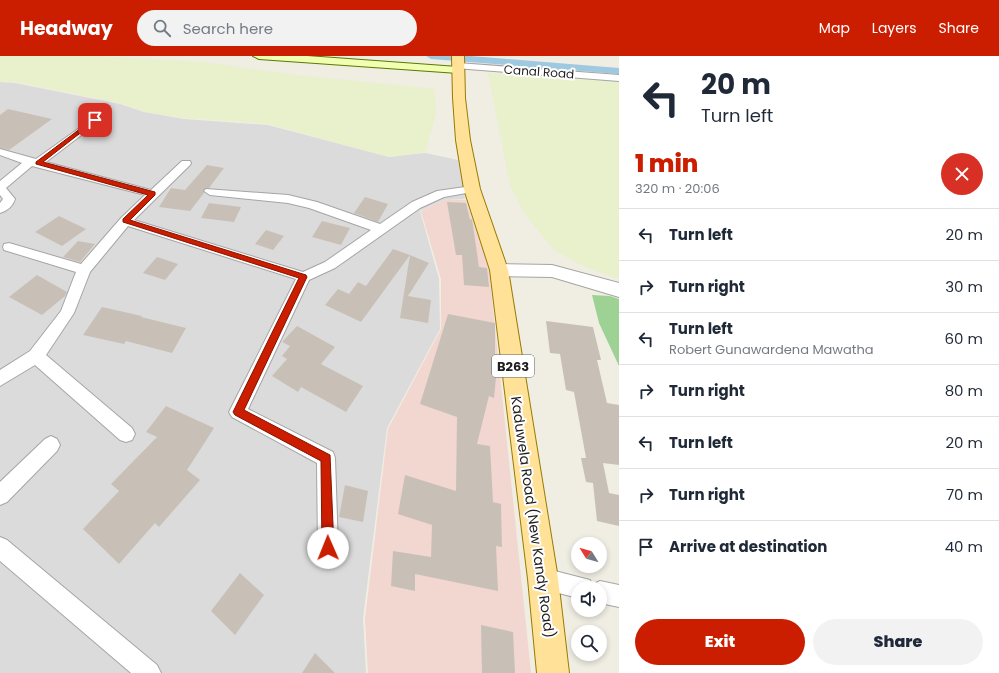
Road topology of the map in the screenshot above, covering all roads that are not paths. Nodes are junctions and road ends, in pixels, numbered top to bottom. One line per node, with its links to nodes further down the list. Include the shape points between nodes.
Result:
1 (259, 56): 2 (main road)
2 (458, 64): 3 (street, Canal Road); 9 (main road, Kaduwela Road (New Kandy Road) / B263, via 462,140)
3 (619, 78)
4 (106, 112): 6 (street)
5 (0, 152): 6 (street)
6 (34, 163): 8 (street, via 6,180); 11 (street)
7 (186, 163): 11 (street)
8 (0, 187): 12 (street, via 9,199)
9 (472, 189): 14 (street, via 441,194 416,205); 17 (main road, Kaduwela Road (New Kandy Road) / B263)
10 (210, 191): 14 (street, via 288,199 313,205)
11 (153, 194): 13 (street)
12 (0, 209)
13 (126, 220): 16 (street); 18 (street)
14 (380, 229): 18 (street, via 330,265)
15 (9, 247): 16 (street)
16 (84, 270): 20 (street, via 67,313)
17 (499, 270): 19 (street, via 552,271); 27 (main road, Kaduwela Road (New Kandy Road) / B263)
18 (304, 277): 26 (street, via 238,412 326,458)
19 (619, 290)
20 (36, 356): 21 (street); 22 (street)
21 (0, 379)
22 (126, 434)
23 (51, 445): 24 (street)
24 (0, 495)
25 (0, 547): 31 (street)
26 (328, 548)
27 (543, 579): 28 (street); 32 (main road, Kaduwela Road (New Kandy Road) / B263)
28 (571, 585)
29 (607, 593): 30 (street)
30 (619, 596)
31 (149, 673)
32 (553, 673)

